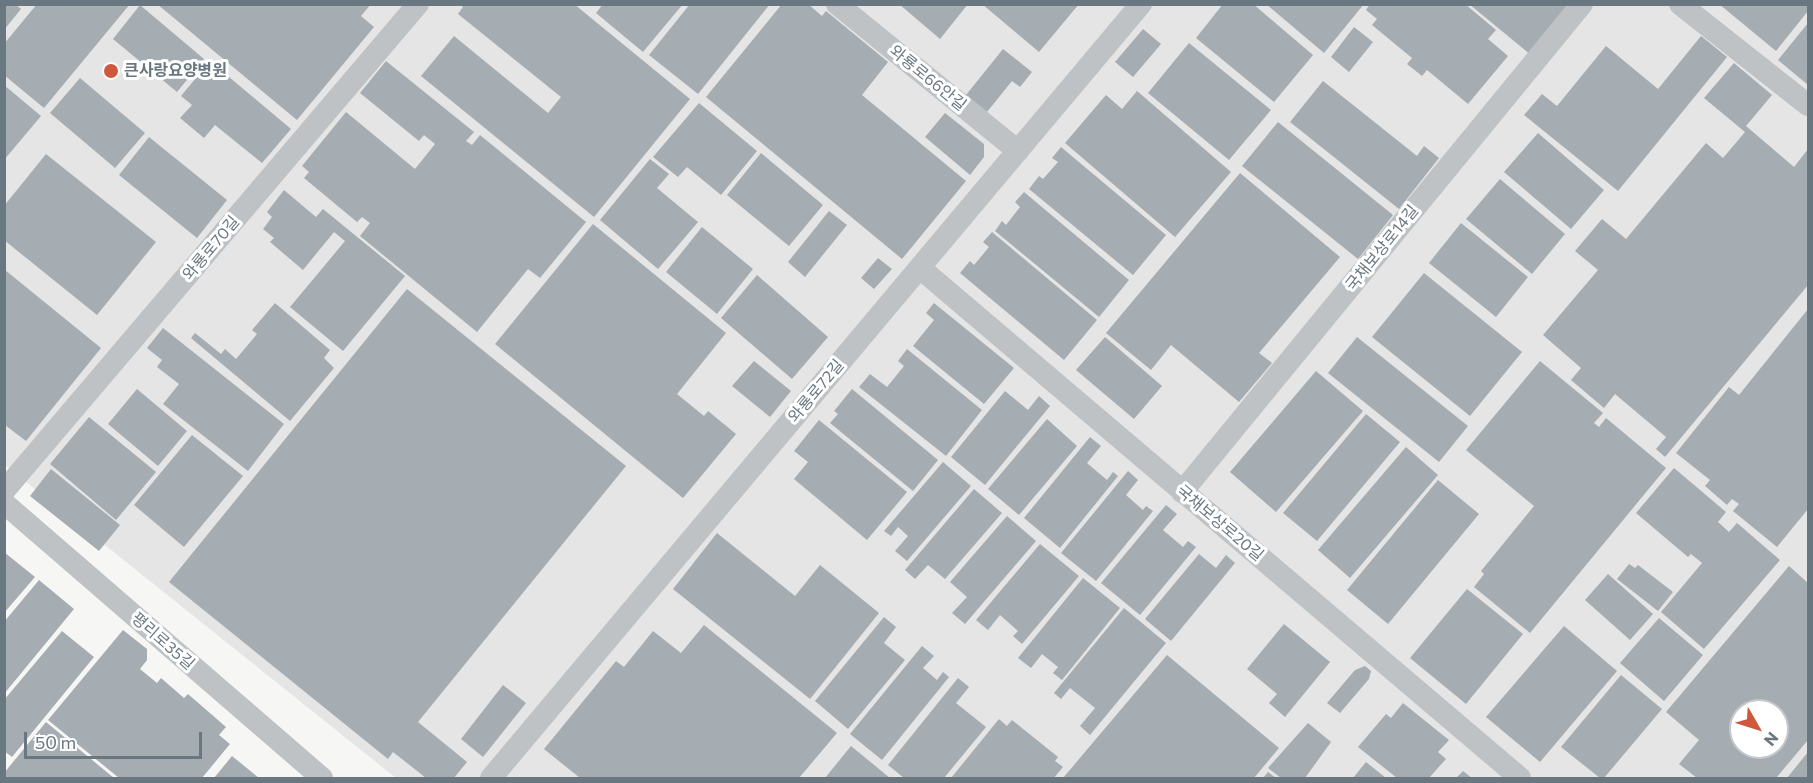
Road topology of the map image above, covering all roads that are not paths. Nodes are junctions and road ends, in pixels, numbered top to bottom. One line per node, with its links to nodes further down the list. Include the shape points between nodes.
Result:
1 (418, 4): 9 (street, 와룡로70길)
2 (837, 4): 7 (street, 와룡로66안길)
3 (1141, 4): 7 (street, 와룡로72길)
4 (1582, 4): 10 (street, 국채보상로14길)
5 (1680, 4): 6 (street)
6 (1809, 105)
7 (1018, 151): 8 (street, 와룡로72길)
8 (920, 268): 10 (street, 국채보상로20길); 13 (street, 와룡로72길)
9 (4, 491)
10 (1182, 492): 14 (street, 국채보상로20길)
11 (4, 503): 12 (street, 평리로35길)
12 (322, 778)
13 (491, 778)
14 (1520, 778)

